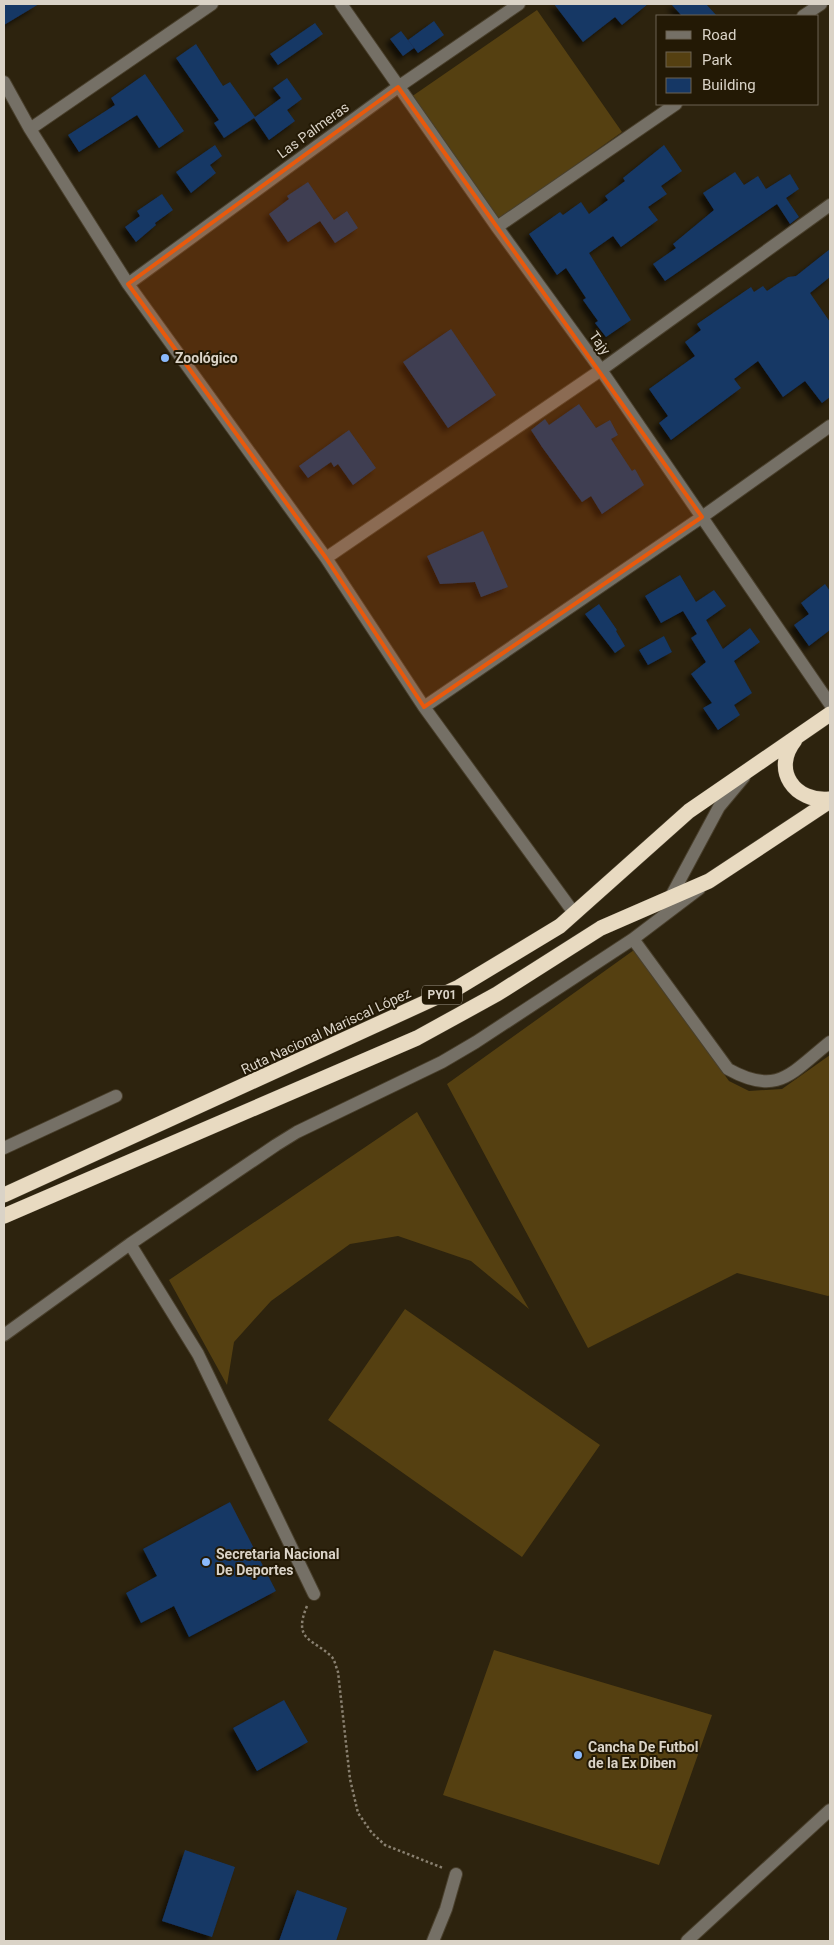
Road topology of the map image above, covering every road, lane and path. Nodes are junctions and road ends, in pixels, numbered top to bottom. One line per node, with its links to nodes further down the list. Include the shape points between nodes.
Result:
1 (212, 4): 9 (street)
2 (341, 4): 7 (street, Tajy)
3 (519, 4): 7 (street, Las Palmeras)
4 (821, 4): 5 (street)
5 (804, 15)
6 (4, 82): 9 (street)
7 (398, 87): 11 (street, Tajy); 12 (street, Las Palmeras)
8 (675, 105): 11 (street)
9 (30, 129): 12 (street)
10 (830, 205): 13 (street)
11 (497, 227): 13 (street, Tajy)
12 (128, 284): 16 (street)
13 (601, 370): 15 (street, Tajy); 16 (street)
14 (830, 426): 15 (street)
15 (702, 517): 17 (street, Tajy); 18 (street)
16 (326, 558): 18 (street)
17 (830, 704)
18 (424, 707): 25 (street)
19 (830, 714): 20 (highway, Ruta Nacional Mariscal López / PY01)
20 (798, 737): 21 (highway, Ruta Nacional Mariscal López / PY01); 22 (highway, via 789,748 785,761 786,775 792,787 803,796)
21 (755, 765): 24 (street, via 719,807); 25 (highway, Ruta Nacional Mariscal López / PY01, via 689,810)
22 (830, 800): 23 (highway, PY01)
23 (709, 881): 24 (highway, PY01); 26 (street)
24 (670, 899): 26 (street); 32 (highway, PY01, via 601,928 497,994 417,1038)
25 (574, 913): 31 (highway, Ruta Nacional Mariscal López / PY01, via 560,926 459,988)
26 (652, 925): 27 (street)
27 (633, 939): 28 (street, via 728,1069 744,1078 762,1083 783,1079); 33 (street, via 442,1062 276,1144)
28 (830, 1042)
29 (116, 1096): 30 (street)
30 (4, 1148)
31 (4, 1195)
32 (4, 1216)
33 (130, 1244): 34 (street); 35 (street, via 198,1354)
34 (4, 1336)
35 (314, 1594): 37 (path, via 303,1616 303,1631 313,1645 332,1658 338,1672 350,1779 358,1813 385,1845)
36 (830, 1810): 39 (street)
37 (456, 1874): 38 (street)
38 (432, 1941)
39 (687, 1941)

